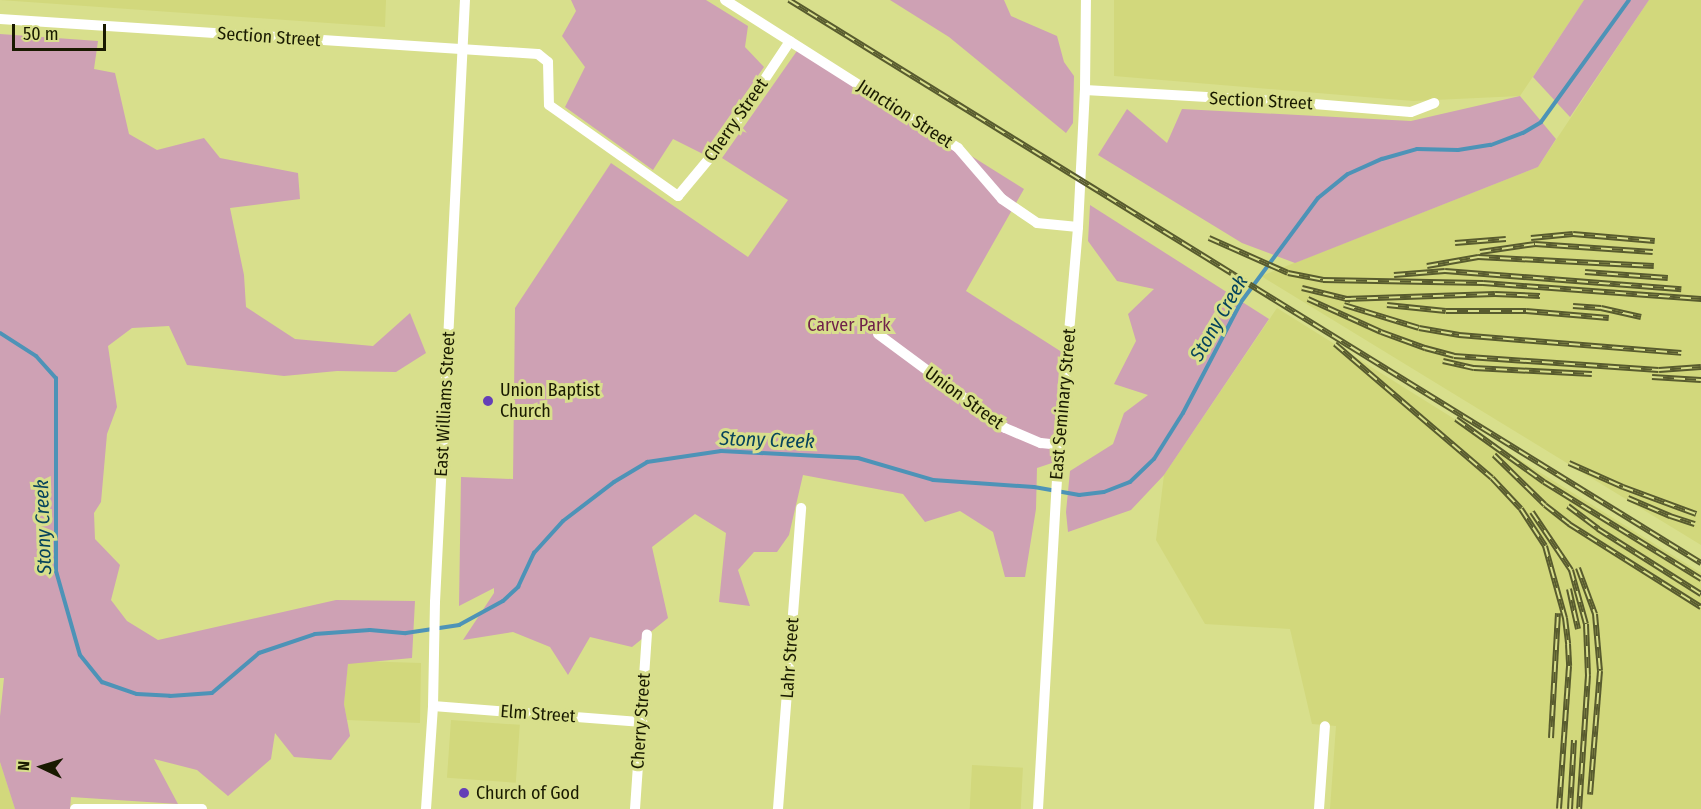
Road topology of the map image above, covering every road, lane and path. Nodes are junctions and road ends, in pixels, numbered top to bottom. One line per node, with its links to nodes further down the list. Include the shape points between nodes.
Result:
1 (465, 0): 6 (street, East Williams Street)
2 (725, 0): 5 (street, Junction Street)
3 (1086, 0): 8 (street, East Seminary Street)
4 (0, 19): 6 (street, Section Street)
5 (790, 41): 7 (street, Cherry Street, via 723,142 678,196 549,105 548,62); 10 (street, Junction Street, via 958,148 1002,199 1037,223)
6 (462, 49): 7 (street, Section Street); 15 (street, East Williams Street, via 435,602)
7 (538, 54)
8 (1085, 90): 9 (street, Section Street, via 1412,112); 10 (street, East Seminary Street)
9 (1434, 103)
10 (1078, 227): 12 (street, East Seminary Street)
11 (878, 334): 12 (street, Union Street, via 1005,428 1041,443)
12 (1059, 445): 23 (street, East Seminary Street)
13 (801, 508): 22 (street, Lahr Street)
14 (647, 634): 16 (street, Cherry Street)
15 (434, 706): 16 (street, Elm Street); 20 (street, East Williams Street)
16 (642, 722): 21 (street, Cherry Street)
17 (1325, 726): 24 (street)
18 (75, 809): 19 (street)
19 (202, 809)
20 (426, 809)
21 (635, 809)
22 (778, 809)
23 (1038, 809)
24 (1319, 809)

